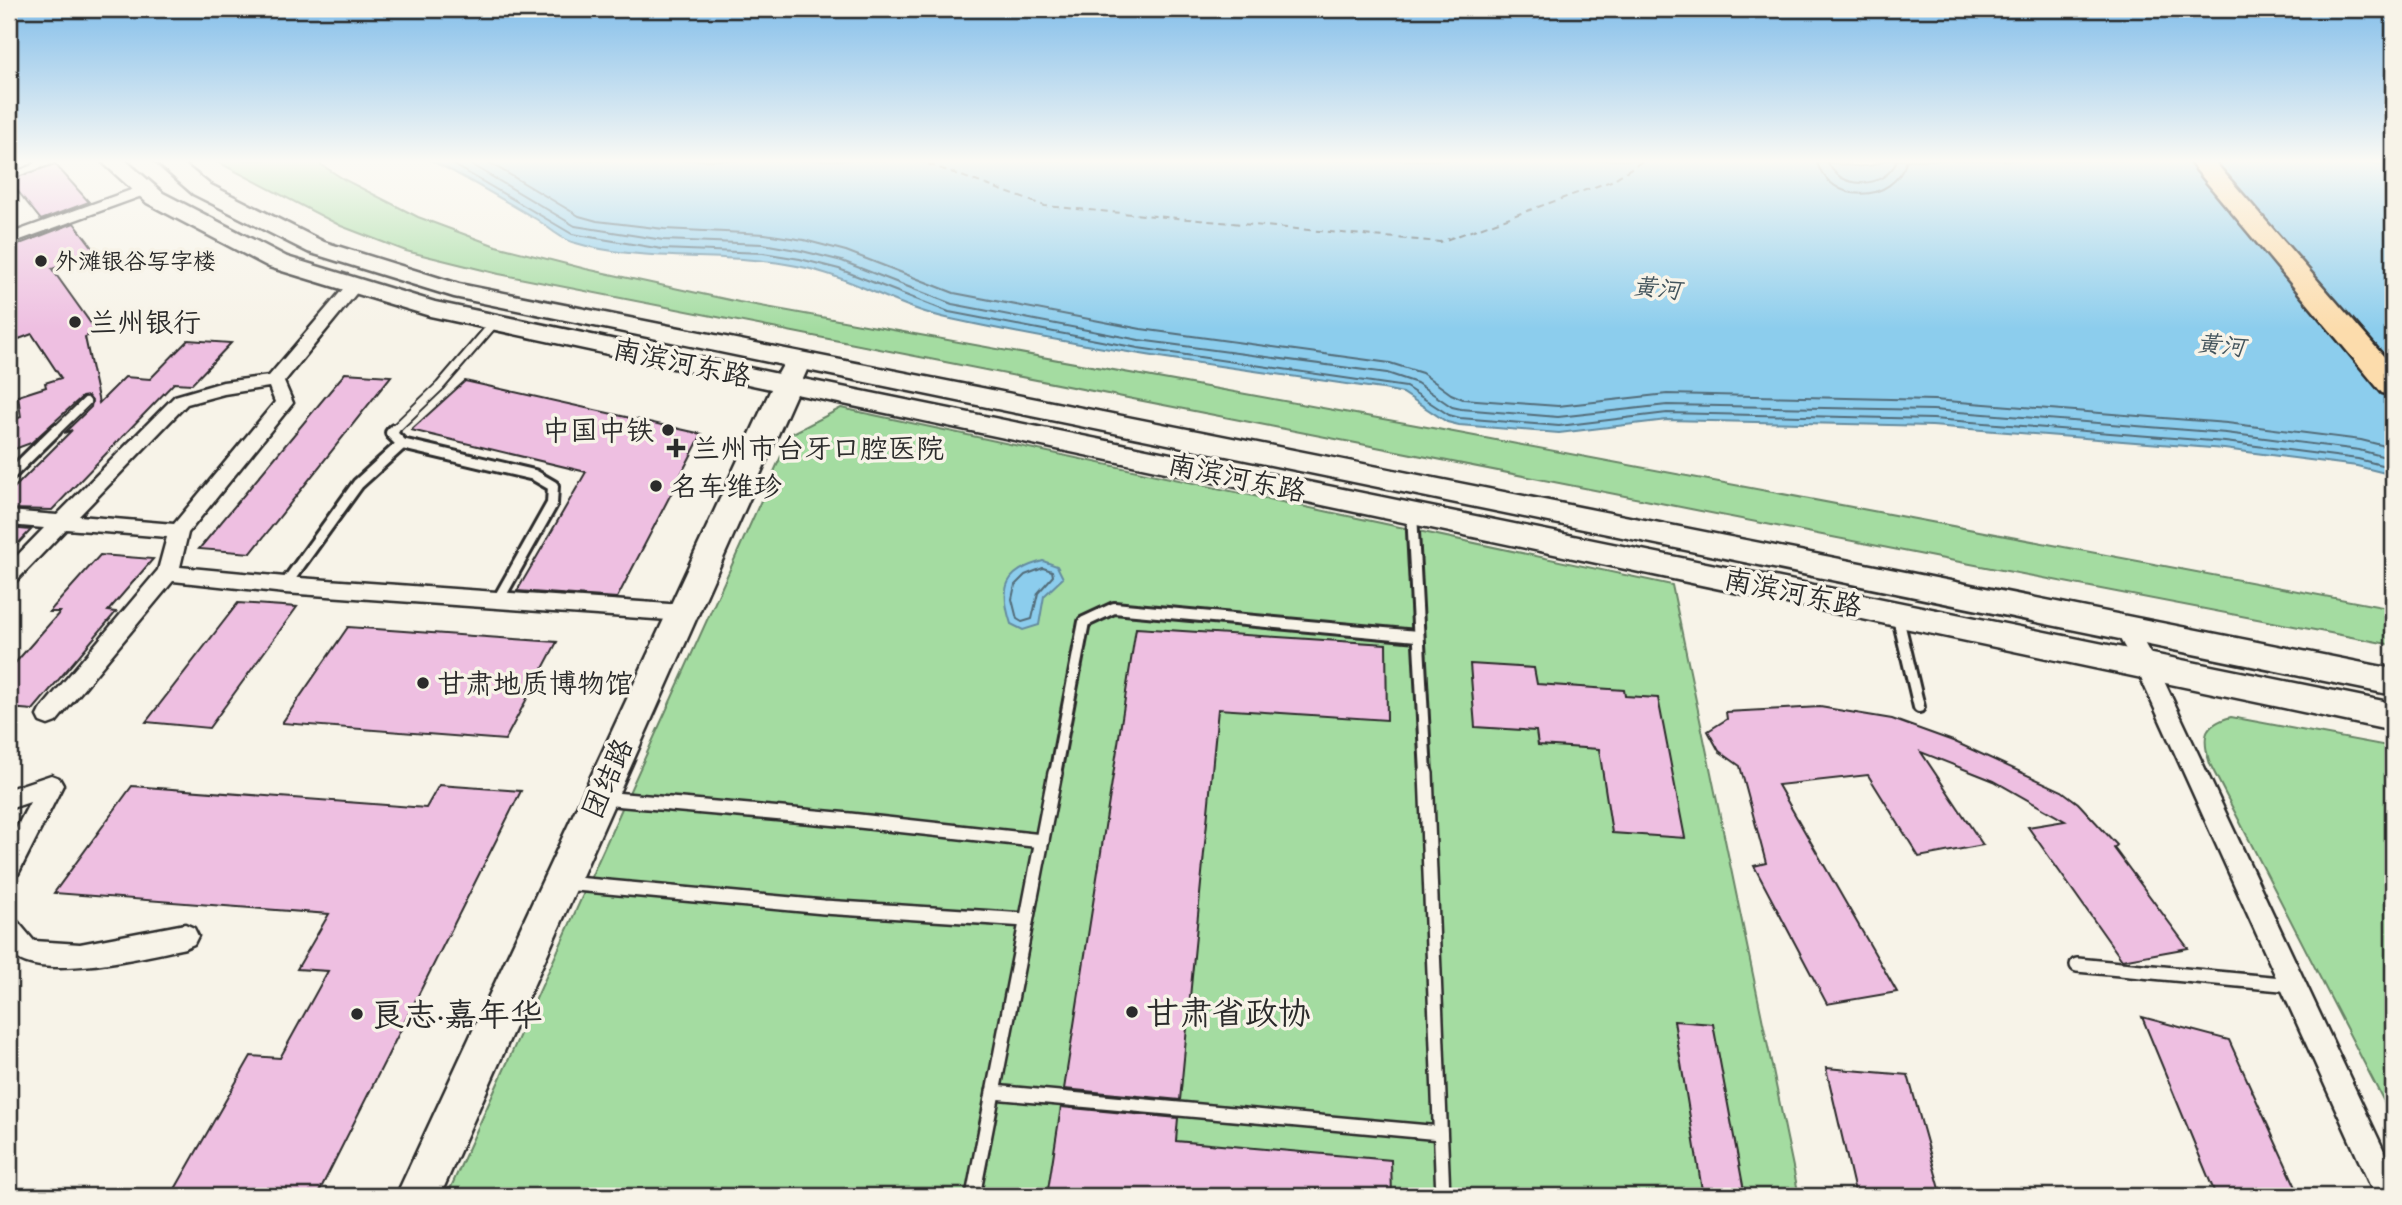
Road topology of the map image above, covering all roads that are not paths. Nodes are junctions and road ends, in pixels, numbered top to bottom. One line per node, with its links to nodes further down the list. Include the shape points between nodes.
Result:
1 (72, 216): 6 (street)
2 (190, 216): 7 (main road, 南滨河东路, via 278,262)
3 (255, 216): 10 (main road, 南滨河东路, via 316,247 454,290)
4 (2248, 216): 12 (main road)
5 (2272, 216): 9 (main road)
6 (9, 239)
7 (355, 285): 8 (main road, 南滨河东路); 11 (street)
8 (495, 322): 10 (main road, 南滨河东路); 14 (lane, via 440,386 391,433)
9 (2393, 354)
10 (792, 372): 16 (main road, 南滨河东路); 24 (main road, 团结路); 26 (main road, 南滨河东路)
11 (275, 381): 18 (street, via 181,400); 19 (street, via 284,403)
12 (2393, 386)
13 (86, 402): 15 (lane)
14 (402, 444): 22 (lane, via 358,484); 23 (lane, via 534,475 553,486 552,504)
15 (9, 476)
16 (1412, 513): 25 (main road, 南滨河东路); 27 (lane)
17 (9, 519): 18 (street)
18 (61, 522): 19 (street); 21 (street)
19 (179, 531): 20 (street)
20 (168, 573): 22 (street); 31 (street)
21 (9, 576)
22 (285, 585): 23 (street)
23 (498, 600): 24 (street)
24 (683, 613): 33 (main road, 团结路)
25 (1897, 614): 28 (main road, 南滨河东路); 30 (lane)
26 (2124, 628): 28 (street); 29 (main road, 南滨河东路)
27 (1417, 636): 35 (lane, via 1114,608 1084,622); 44 (lane)
28 (2145, 664): 32 (main road, 南滨河东路); 42 (street)
29 (2393, 682)
30 (1919, 707)
31 (48, 716)
32 (2393, 717)
33 (598, 798): 35 (lane); 37 (main road, 团结路)
34 (9, 799): 36 (street, via 51,785)
35 (1042, 841): 38 (lane)
36 (9, 866)
37 (560, 882): 38 (lane); 45 (main road, 团结路)
38 (1026, 920): 43 (lane)
39 (9, 930): 40 (street, via 27,952 80,956)
40 (185, 936)
41 (2077, 965): 42 (lane)
42 (2292, 985): 48 (street)
43 (993, 1092): 44 (lane); 46 (lane)
44 (1440, 1133): 47 (lane)
45 (418, 1196)
46 (972, 1196)
47 (1443, 1196)
48 (2390, 1196)

